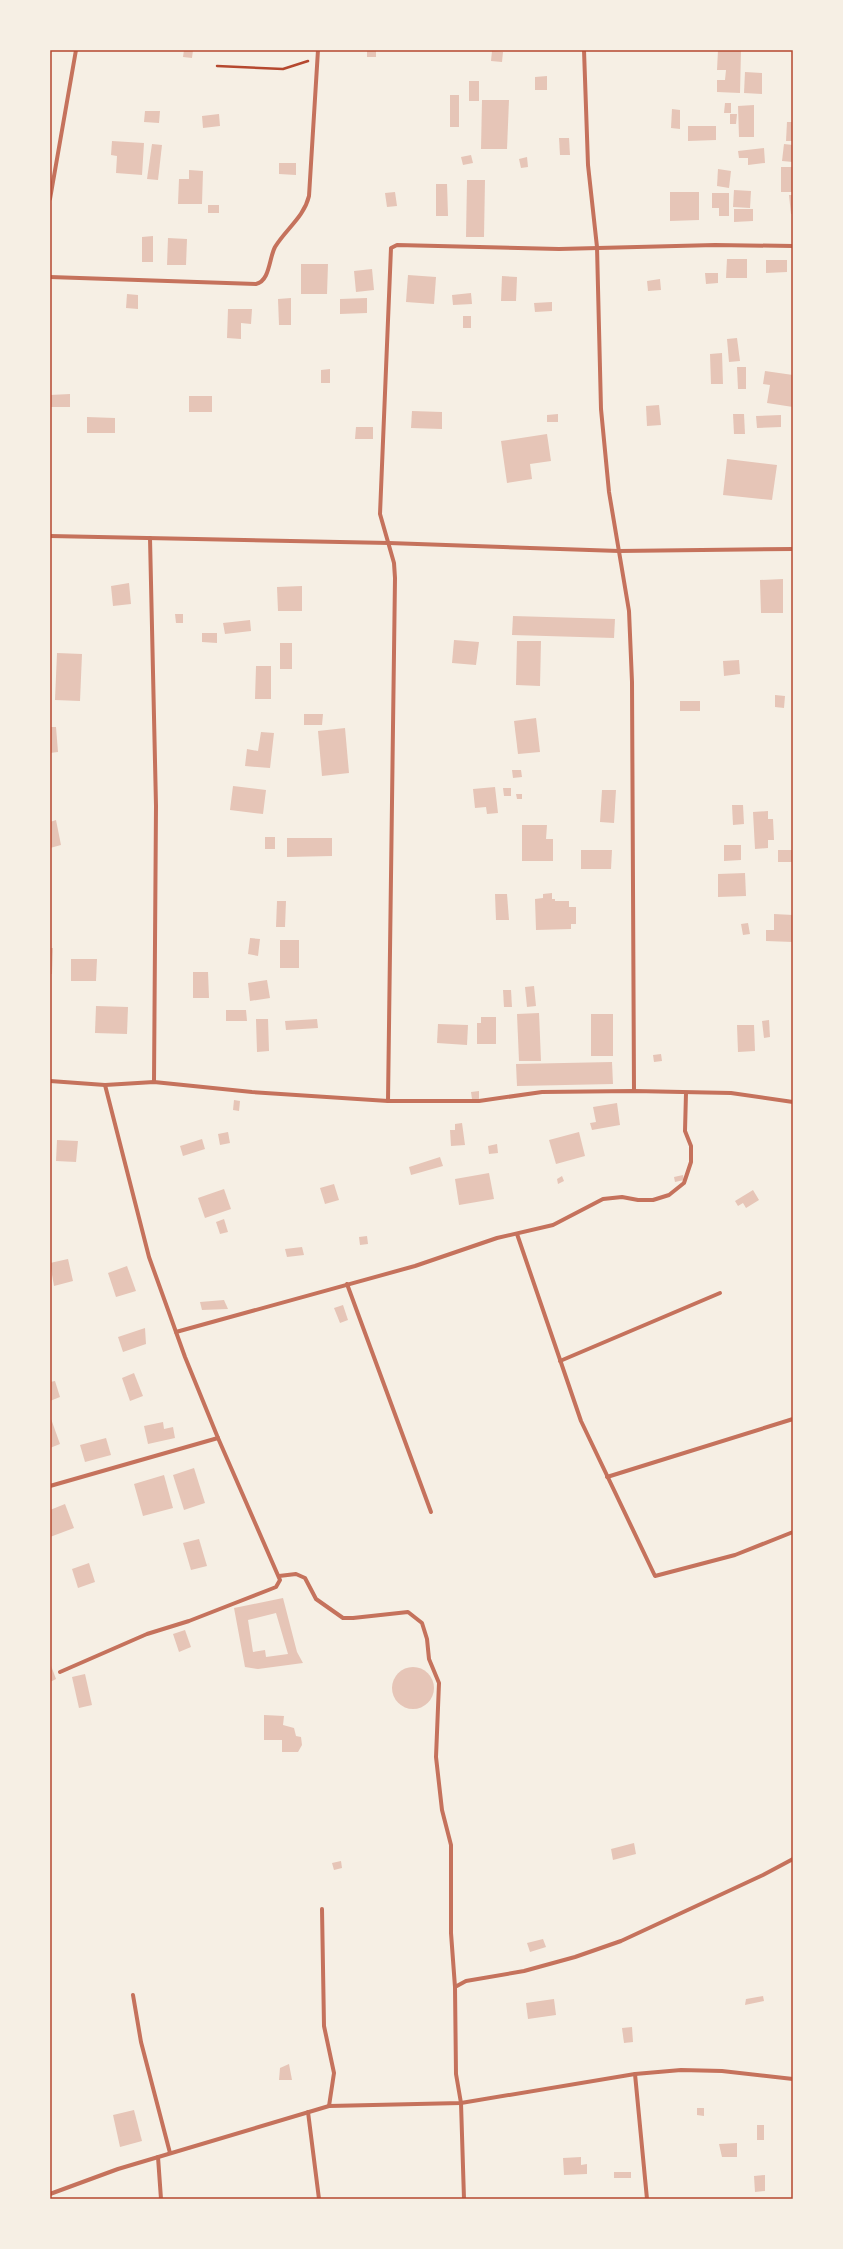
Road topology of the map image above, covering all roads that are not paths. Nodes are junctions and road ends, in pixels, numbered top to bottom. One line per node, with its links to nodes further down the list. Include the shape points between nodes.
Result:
1 (76, 50): 4 (street)
2 (318, 50): 7 (street, via 308,203 275,247 262,282 256,284)
3 (584, 50): 6 (street, via 588,165)
4 (50, 199)
5 (793, 246): 6 (street)
6 (597, 247): 10 (street, via 392,247 380,514); 12 (street, via 601,409 609,492)
7 (50, 277)
8 (50, 536): 9 (street)
9 (150, 538): 10 (street); 14 (street, via 156,806)
10 (389, 543): 12 (street); 18 (street, via 395,578)
11 (793, 549): 12 (street)
12 (619, 551): 16 (street, via 628,611 632,682)
13 (50, 1081): 15 (street)
14 (154, 1082): 15 (street); 18 (street, via 252,1092)
15 (106, 1085): 23 (street, via 149,1257)
16 (634, 1091): 17 (street); 18 (street, via 542,1092 479,1101)
17 (686, 1093): 19 (street, via 731,1093); 20 (street, via 685,1131 690,1146 691,1162 684,1183 669,1195 653,1200 622,1197 603,1199 553,1225)
18 (388, 1101)
19 (793, 1102)
20 (517, 1234): 21 (street); 24 (street)
21 (347, 1284): 23 (street); 29 (street)
22 (720, 1293): 24 (street)
23 (176, 1332): 26 (street)
24 (560, 1361): 27 (street, via 581,1421)
25 (793, 1419): 27 (street)
26 (218, 1438): 28 (street); 31 (street)
27 (607, 1477): 30 (street, via 655,1576 736,1555)
28 (50, 1486)
29 (430, 1512)
30 (793, 1532)
31 (279, 1576): 32 (street, via 279,1584 270,1590 148,1634); 35 (street, via 296,1574 305,1578 316,1599 343,1618 408,1612 422,1623 429,1659 439,1683 436,1757 442,1810 451,1845)
32 (60, 1672)
33 (793, 1858): 35 (street, via 763,1875 621,1941 575,1957 524,1971 466,1981)
34 (322, 1909): 40 (street, via 324,2026 334,2073)
35 (455, 1987): 39 (street, via 456,2074)
36 (133, 1995): 42 (street, via 141,2042)
37 (635, 2074): 38 (street, via 688,2070 722,2071); 39 (street); 48 (street)
38 (793, 2079)
39 (461, 2103): 40 (street); 47 (street)
40 (330, 2106): 41 (street)
41 (308, 2112): 42 (street); 46 (street)
42 (170, 2153): 43 (street)
43 (158, 2157): 44 (street); 45 (street)
44 (50, 2194)
45 (161, 2199)
46 (319, 2199)
47 (464, 2199)
48 (647, 2199)

